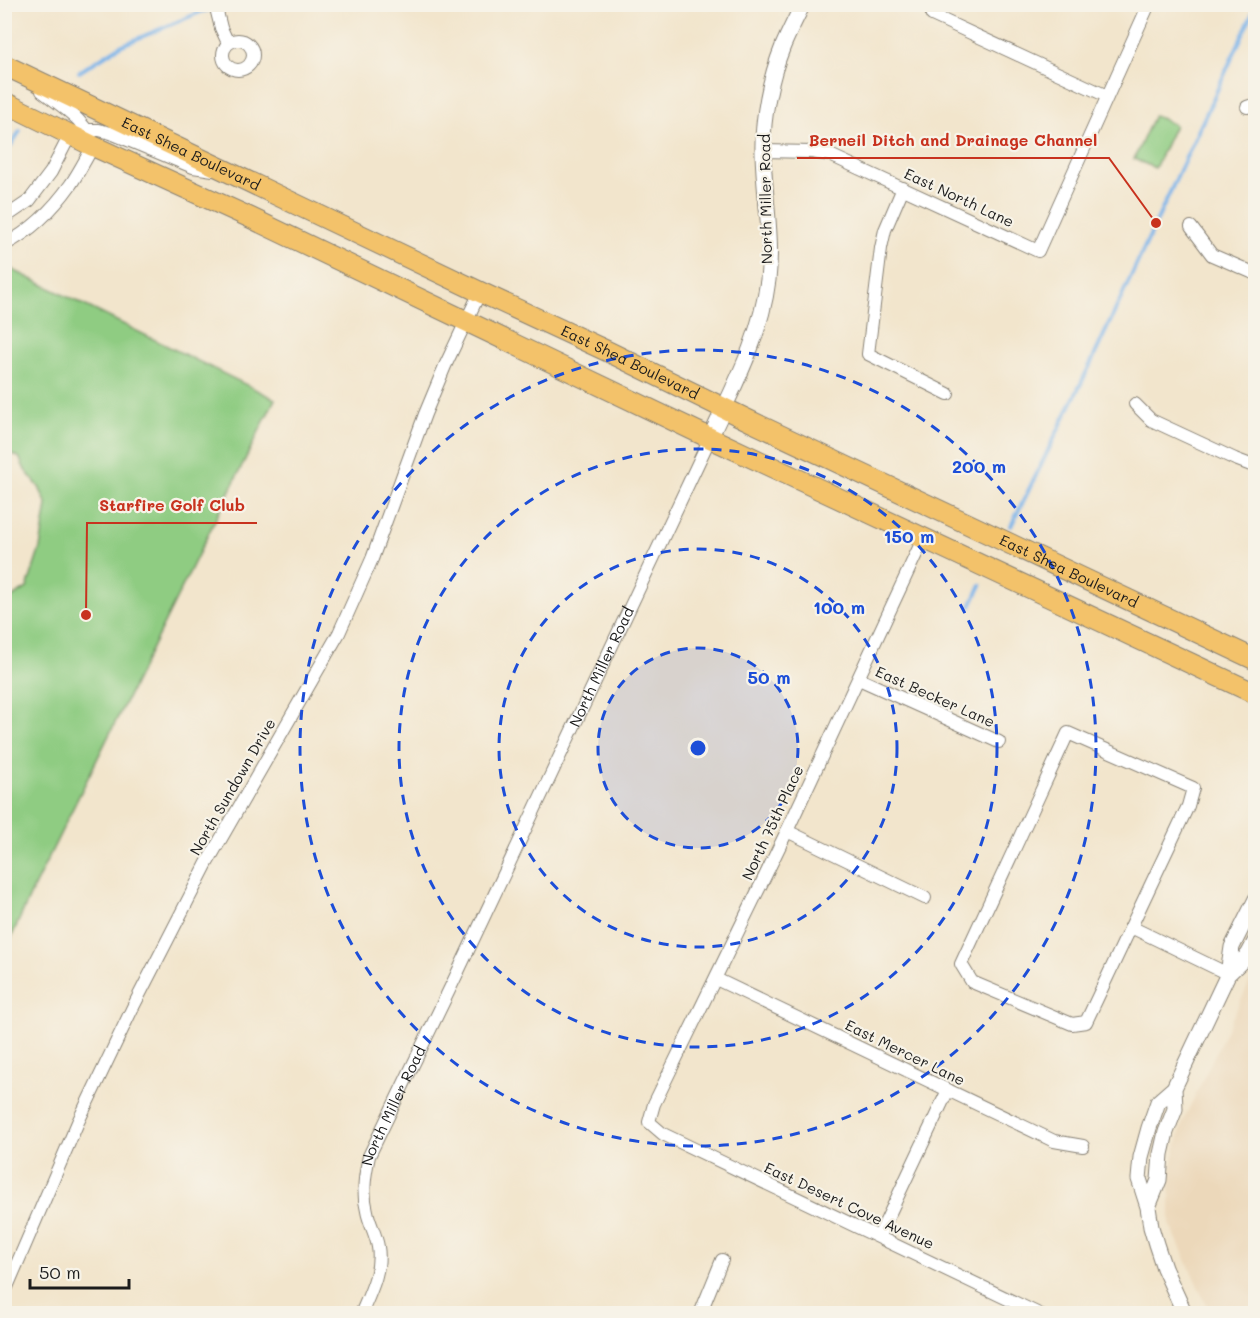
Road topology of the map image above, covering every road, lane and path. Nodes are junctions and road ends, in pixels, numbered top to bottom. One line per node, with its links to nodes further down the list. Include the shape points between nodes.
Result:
1 (215, 4): 5 (street)
2 (803, 4): 11 (street, North Miller Road, via 783,47 771,87)
3 (1149, 4): 8 (street)
4 (932, 15): 8 (street)
5 (228, 43)
6 (4, 65): 7 (main road, East Shea Boulevard)
7 (23, 75): 10 (street, via 70,113); 12 (main road, East Shea Boulevard)
8 (1107, 96): 13 (street, East North Lane, via 1038,251)
9 (4, 102): 10 (main road, East Shea Boulevard)
10 (83, 137): 12 (street, via 99,130 193,167); 14 (street, via 29,201); 16 (street, via 71,184 47,213); 19 (main road, East Shea Boulevard)
11 (763, 151): 13 (street, East North Lane, via 830,155); 22 (street, North Miller Road, via 769,254 765,300 752,347)
12 (232, 173): 18 (main road, East Shea Boulevard)
13 (903, 188): 20 (street, via 885,230 868,354)
14 (4, 218)
15 (1191, 227): 17 (street, via 1212,255)
16 (4, 245)
17 (1256, 274)
18 (480, 292): 19 (street, North Sundown Drive); 22 (main road, East Shea Boulevard)
19 (467, 320): 23 (main road, East Shea Boulevard); 44 (street, North Sundown Drive, via 339,633 207,863 132,1009)
20 (948, 394)
21 (1135, 404): 24 (street, via 1151,420)
22 (724, 408): 23 (street, North Miller Road); 26 (main road, East Shea Boulevard)
23 (710, 438): 25 (main road, East Shea Boulevard); 45 (street, North Miller Road, via 369,1156 364,1183 367,1212 378,1249 376,1274)
24 (1256, 467)
25 (924, 537): 27 (main road, East Shea Boulevard); 29 (street, North 75th Place)
26 (1173, 622): 27 (main road); 28 (main road, East Shea Boulevard)
27 (1161, 649): 30 (main road, East Shea Boulevard)
28 (1256, 660)
29 (859, 679): 31 (street, East Becker Lane); 32 (street, North 75th Place)
30 (1256, 694)
31 (999, 742)
32 (786, 831): 33 (street); 38 (street, North 75th Place)
33 (925, 898)
34 (1256, 899): 37 (street, via 1232,947)
35 (1131, 927): 35 (street, via 1086,1022 1072,1024 972,982 961,964 1068,733 1193,788); 37 (street)
36 (1256, 940): 37 (street, via 1248,955)
37 (1228, 974): 48 (street, via 1174,1088 1175,1110 1166,1132 1159,1180 1148,1207 1164,1268)
38 (716, 979): 39 (street, East Mercer Lane); 40 (street, North 75th Place, via 654,1104)
39 (948, 1090): 41 (street, East Mercer Lane, via 1054,1141); 42 (street)
40 (649, 1122): 42 (street, East Desert Cove Avenue, via 663,1134)
41 (1083, 1146)
42 (879, 1236): 47 (street, East Desert Cove Avenue)
43 (722, 1260): 46 (street)
44 (4, 1294)
45 (361, 1314)
46 (700, 1314)
47 (1039, 1314)
48 (1185, 1314)

